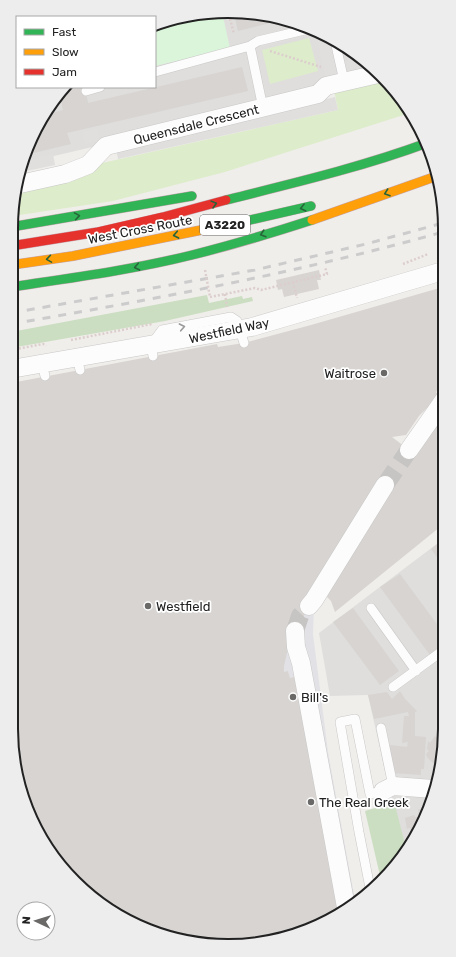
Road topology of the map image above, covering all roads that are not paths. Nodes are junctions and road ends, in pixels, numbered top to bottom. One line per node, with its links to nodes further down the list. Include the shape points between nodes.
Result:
1 (301, 31): 2 (lane, via 258,41)
2 (250, 46): 4 (lane); 9 (lane)
3 (337, 48): 6 (lane)
4 (156, 72)
5 (371, 75): 6 (street, Queensdale Crescent)
6 (344, 81): 9 (street, Queensdale Crescent, via 326,86 318,94)
7 (96, 88): 8 (lane)
8 (86, 91)
9 (263, 108): 14 (street, Queensdale Crescent, via 106,146 88,165 65,174)
10 (421, 145): 11 (highway, West Cross Route / A3220)
11 (334, 172): 16 (highway, A3220); 20 (highway, West Cross Route / A3220, one-way to 11, via 98,232)
12 (431, 173): 15 (highway)
13 (432, 178): 23 (highway, A3220, one-way to 23, via 305,222 216,249 91,276)
14 (23, 183)
15 (376, 188)
16 (226, 191)
17 (202, 195): 19 (highway, one-way to 17)
18 (317, 204): 21 (highway, West Cross Route / A3220, one-way to 21, via 73,256)
19 (18, 226)
20 (18, 245)
21 (18, 264)
22 (438, 272): 24 (street, Westfield Way, via 252,327 242,336 152,351 75,357 43,370)
23 (18, 286)
24 (18, 370)
25 (438, 409): 26 (street)
26 (409, 450)
27 (385, 486): 28 (street)
28 (309, 606)
29 (371, 608): 32 (lane)
30 (295, 631): 38 (street)
31 (438, 654): 32 (lane)
32 (416, 671): 33 (lane)
33 (393, 687)
34 (381, 728): 35 (lane)
35 (388, 788): 36 (street); 37 (lane, via 370,794 355,719 340,722)
36 (429, 789)
37 (369, 884)
38 (345, 904)

